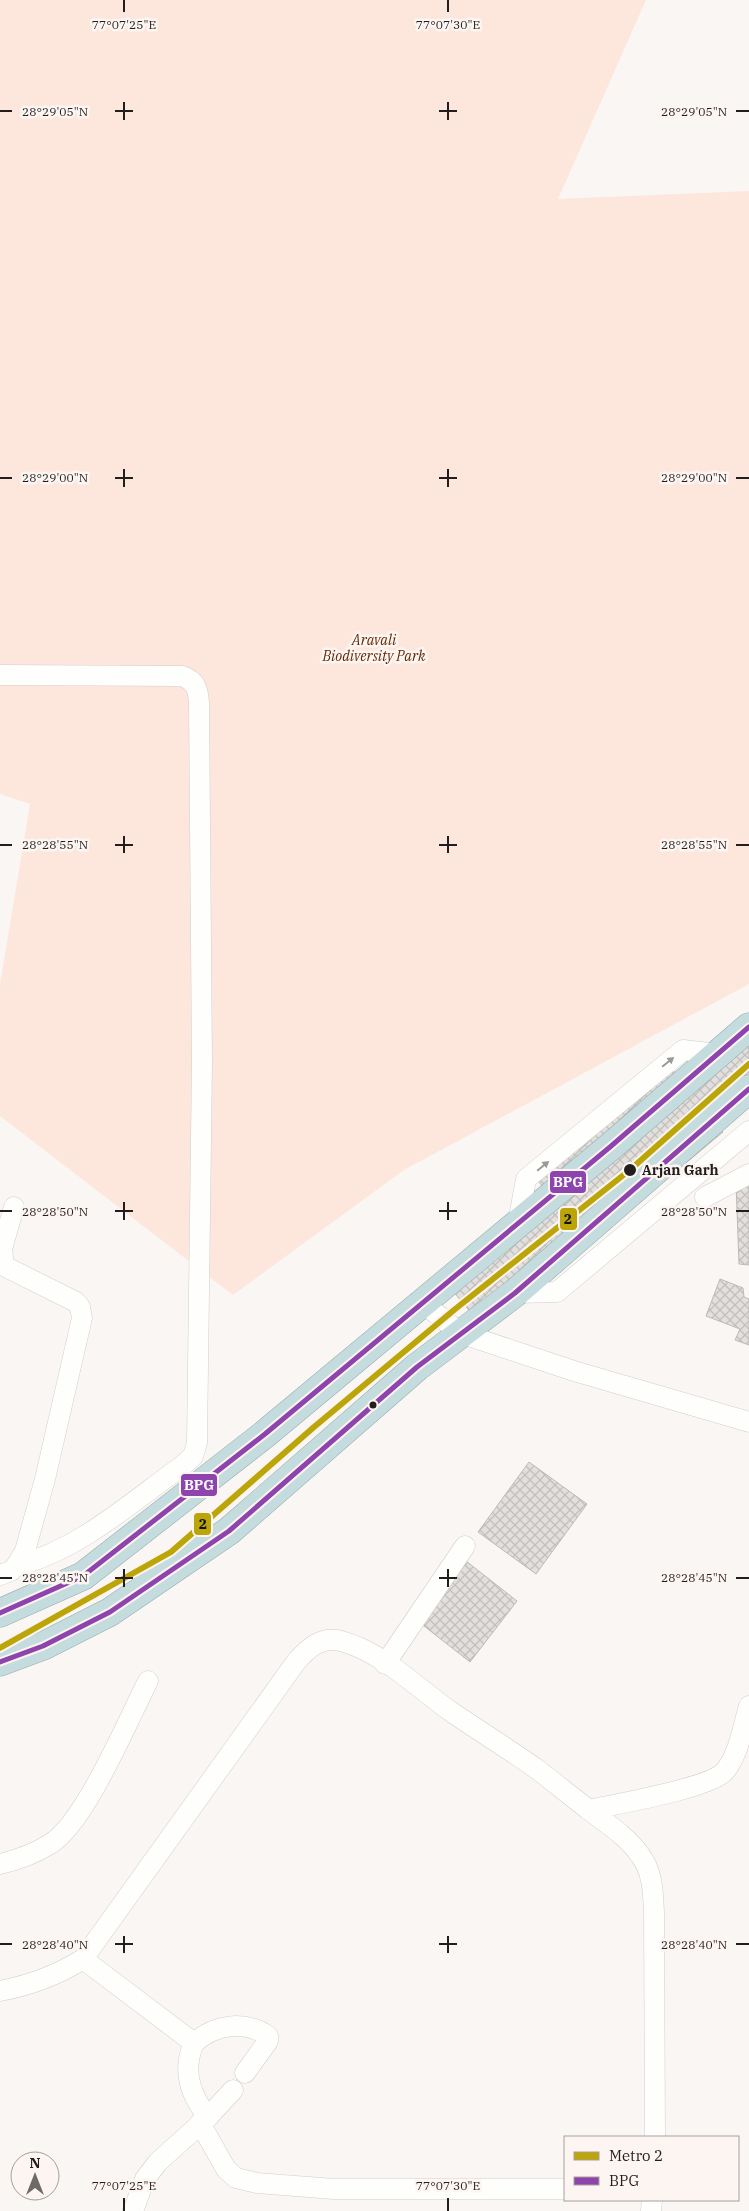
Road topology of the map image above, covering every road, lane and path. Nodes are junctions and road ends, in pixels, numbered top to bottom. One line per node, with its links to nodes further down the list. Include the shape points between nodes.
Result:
1 (0, 675): 14 (street, via 182,676 194,682 199,703 202,1073 197,1443 193,1456 182,1466 80,1539 36,1561)
2 (749, 1027): 10 (highway, one-way to 2)
3 (749, 1089): 9 (highway)
4 (749, 1131): 9 (street, via 557,1292)
5 (749, 1174): 6 (street)
6 (705, 1197)
7 (14, 1207): 8 (street, via 2,1249)
8 (1, 1273): 14 (street, via 76,1302 82,1318 25,1551)
9 (515, 1293): 11 (highway)
10 (422, 1302): 11 (street); 15 (highway, via 265,1434 84,1576)
11 (460, 1333): 12 (street); 16 (highway, via 229,1531 110,1612 43,1646)
12 (749, 1422)
13 (465, 1546): 17 (street)
14 (8, 1570)
15 (0, 1614)
16 (0, 1662)
17 (385, 1664): 20 (street, via 537,1769); 22 (street, via 360,1648 334,1640 316,1643 306,1651 247,1728)
18 (148, 1681): 21 (street, via 97,1782 68,1827 51,1844)
19 (749, 1706): 20 (street, via 734,1756 719,1777 683,1790)
20 (589, 1810): 28 (street, via 630,1842 650,1875 654,1913)
21 (0, 1864)
22 (83, 1959): 23 (street, via 48,1979); 24 (street)
23 (0, 1991)
24 (194, 2043): 25 (street, via 207,2033 226,2027 247,2026 260,2031 268,2036 268,2041); 27 (street, via 189,2061 190,2087)
25 (245, 2073)
26 (233, 2090): 27 (street)
27 (204, 2120): 29 (street, via 226,2169 236,2178 257,2183 334,2189); 30 (street, via 158,2162 145,2179)
28 (655, 2136)
29 (564, 2189)
30 (133, 2211)

